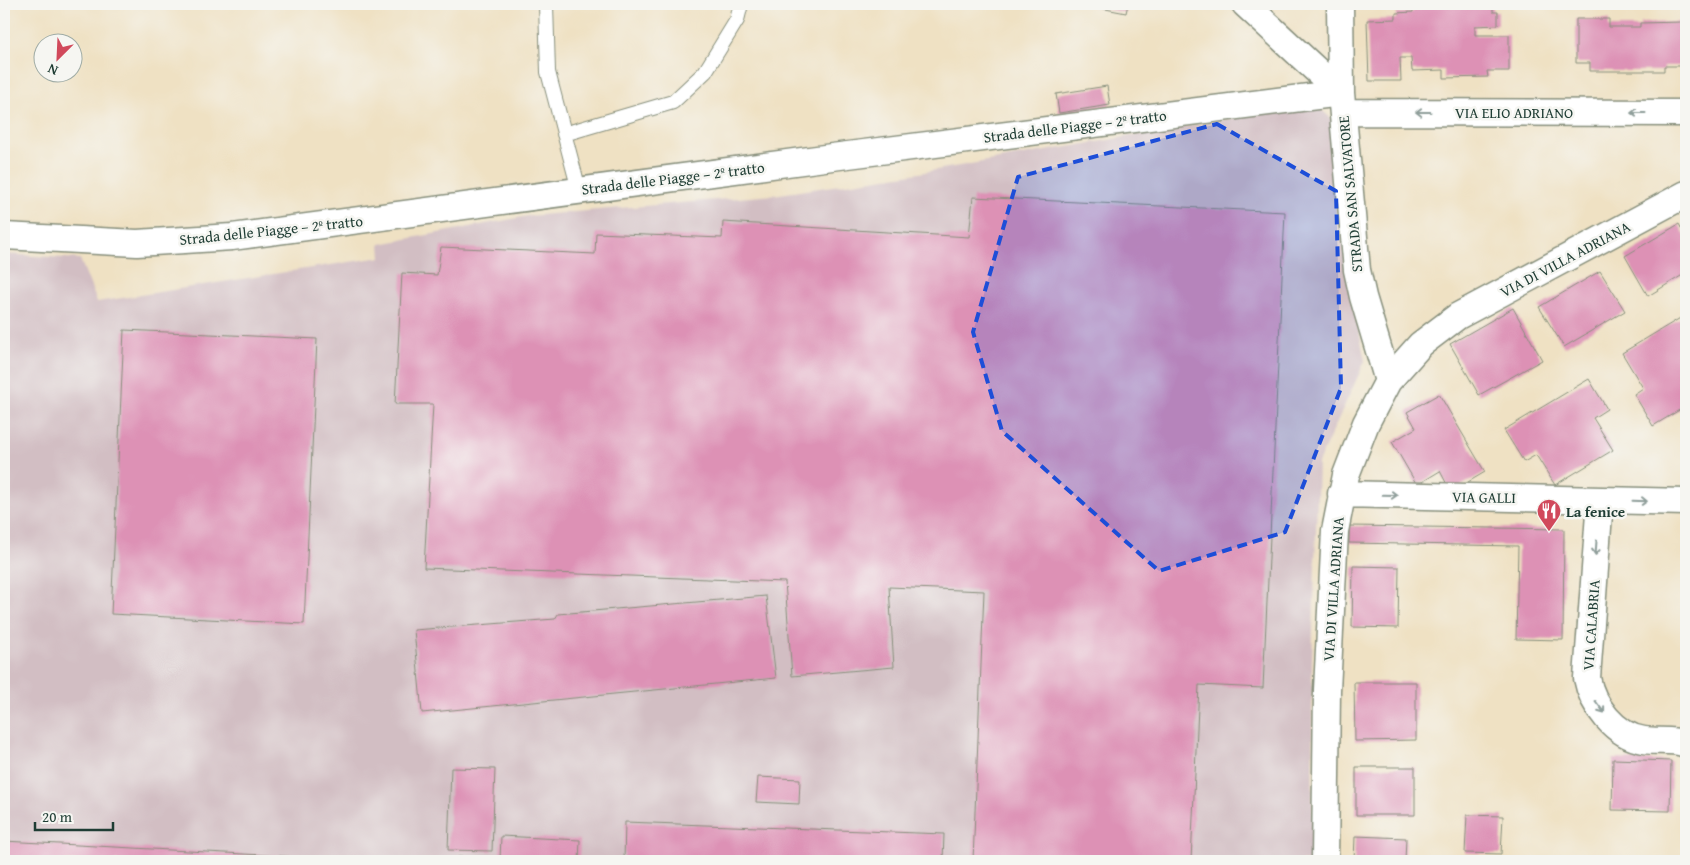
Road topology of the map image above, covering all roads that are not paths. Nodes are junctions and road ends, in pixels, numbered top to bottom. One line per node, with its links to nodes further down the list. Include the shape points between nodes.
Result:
1 (546, 4): 7 (lane, via 548,72)
2 (741, 4): 7 (lane, via 737,20 705,72 672,102)
3 (1245, 4): 5 (street)
4 (1340, 4): 5 (street, STRADA SAN SALVATORE)
5 (1342, 102): 6 (street, VIA ELIO ADRIANO, one-way to 5); 8 (street, Strada delle Piagge – 2º tratto, via 1094,123); 11 (street, STRADA SAN SALVATORE, via 1358,279)
6 (1686, 113)
7 (564, 134): 8 (lane)
8 (579, 190): 10 (street, Strada delle Piagge – 2º tratto, via 232,238 137,243)
9 (1686, 194): 11 (street, VIA DI VILLA ADRIANA, via 1458,316 1421,344)
10 (4, 236)
11 (1388, 381): 12 (street, VIA DI VILLA ADRIANA, via 1352,458)
12 (1341, 494): 13 (street, VIA GALLI, one-way to 13); 16 (street, VIA DI VILLA ADRIANA, via 1335,531 1327,690)
13 (1600, 500): 14 (street, VIA GALLI, one-way to 14); 15 (street, VIA CALABRIA, one-way to 15, via 1587,678 1591,695 1600,710 1624,733 1644,740)
14 (1686, 502)
15 (1686, 744)
16 (1325, 861)

